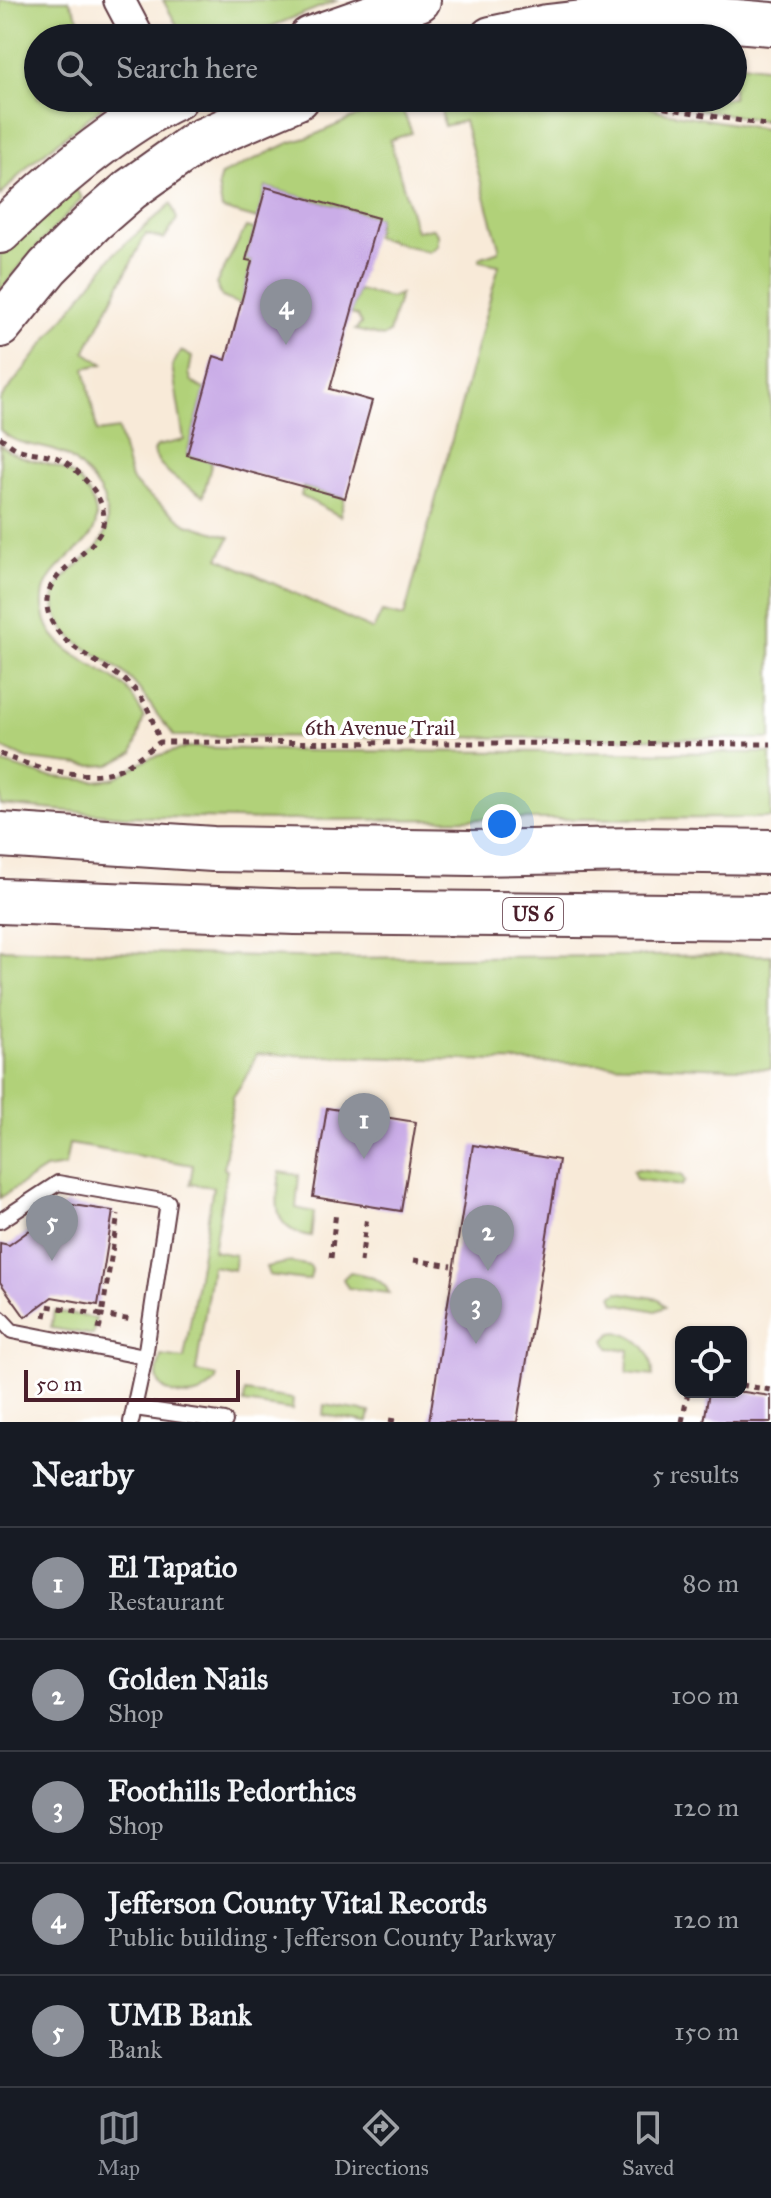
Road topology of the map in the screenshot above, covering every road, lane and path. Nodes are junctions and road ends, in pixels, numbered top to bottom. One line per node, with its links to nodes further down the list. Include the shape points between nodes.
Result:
1 (119, 0): 4 (street)
2 (419, 0): 5 (street)
3 (653, 7): 6 (street); 7 (street)
4 (132, 24)
5 (350, 24)
6 (558, 24)
7 (771, 24)
8 (153, 112): 14 (street, via 76,164)
9 (180, 112): 13 (street)
10 (266, 112): 13 (street)
11 (689, 112): 12 (path)
12 (771, 126)
13 (197, 142): 15 (street, via 93,222)
14 (0, 232)
15 (0, 326)
16 (0, 437): 17 (path, via 18,449 61,459 94,491 103,514 101,534 49,587 50,618 64,637 137,692)
17 (160, 742): 18 (path, 6th Avenue Trail); 19 (path, via 122,769 98,775 27,765)
18 (771, 744)
19 (0, 754)
20 (0, 835): 21 (highway, via 213,849)
21 (771, 852)
22 (0, 901): 23 (highway, US 6)
23 (50, 904): 24 (highway); 25 (highway, US 6)
24 (0, 913)
25 (771, 917)
26 (121, 1193): 29 (lane, via 58,1183); 35 (path, via 102,1315 47,1306); 36 (lane, via 168,1202)
27 (336, 1211): 30 (path)
28 (367, 1216): 32 (path)
29 (0, 1221)
30 (331, 1258)
31 (414, 1260): 33 (path)
32 (361, 1262)
33 (451, 1266)
34 (0, 1318): 35 (lane, via 12,1331)
35 (41, 1337): 36 (lane)
36 (145, 1357): 40 (lane)
37 (747, 1386): 38 (path)
38 (771, 1390)
39 (687, 1398): 44 (path)
40 (133, 1415): 42 (lane)
41 (389, 1420): 43 (path)
42 (225, 1421)
43 (400, 1422)
44 (682, 1422)

